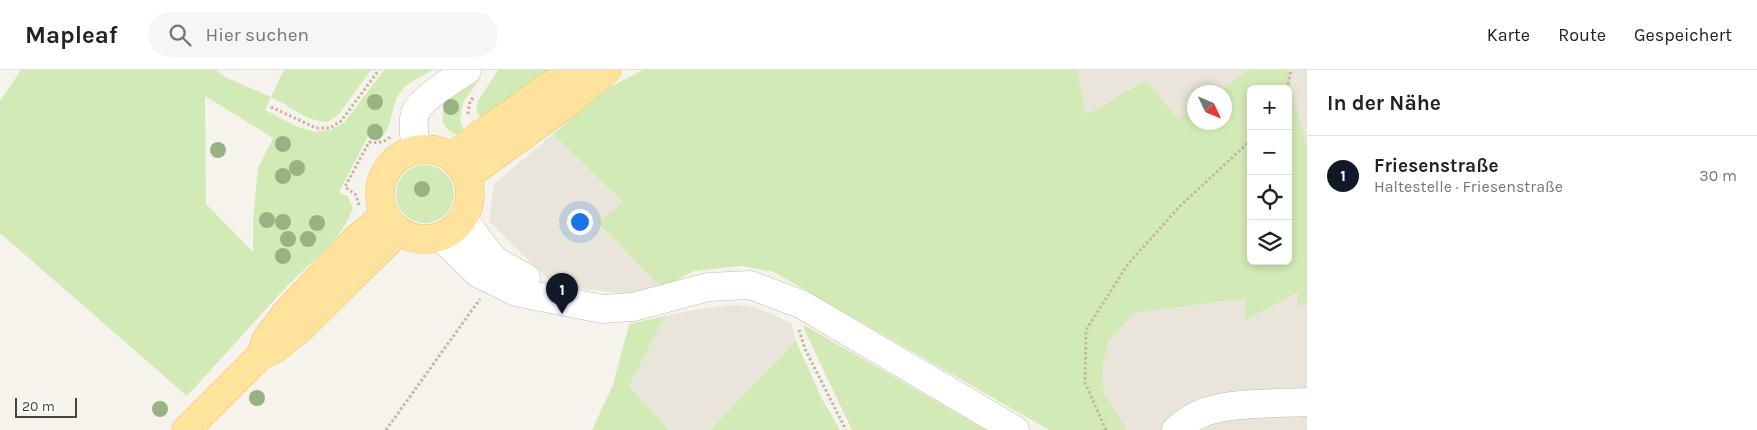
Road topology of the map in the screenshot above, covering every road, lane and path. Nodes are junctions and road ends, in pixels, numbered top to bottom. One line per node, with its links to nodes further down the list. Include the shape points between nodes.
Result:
1 (379, 70): 7 (path, via 341,121 330,128 316,128)
2 (584, 70): 9 (main road, via 549,86)
3 (607, 70): 12 (main road, via 569,102)
4 (1291, 70): 6 (path)
5 (472, 82): 9 (path, via 468,112); 11 (street, via 423,101 414,120)
6 (1288, 85)
7 (271, 107)
8 (394, 132): 16 (path, via 387,141 369,142 345,187 356,195 360,207 346,229)
9 (481, 134): 12 (main road)
10 (1247, 144): 26 (path, via 1179,207 1128,264 1086,330 1085,383)
11 (416, 150): 12 (main road, via 434,150); 14 (main road, via 394,161 384,175 379,192 380,204)
12 (459, 167): 13 (main road, via 470,187)
13 (463, 219): 15 (main road, via 454,230); 18 (street, via 494,260)
14 (391, 224): 15 (main road, via 408,237 419,240); 16 (main road); 20 (main road, via 371,258 302,327 276,348)
15 (441, 237): 17 (street, via 479,274)
16 (355, 240): 20 (main road, via 286,313 266,340)
17 (494, 281): 18 (street, via 516,292); 23 (path)
18 (554, 298): 19 (street, via 602,309 633,307 708,287 750,285)
19 (810, 309): 24 (path, via 798,326 805,349); 25 (street)
20 (261, 355): 22 (main road)
21 (1307, 402): 27 (street, via 1238,405 1193,417)
22 (186, 430)
23 (386, 430)
24 (846, 430)
25 (1015, 430)
26 (1106, 430)
27 (1176, 430)

